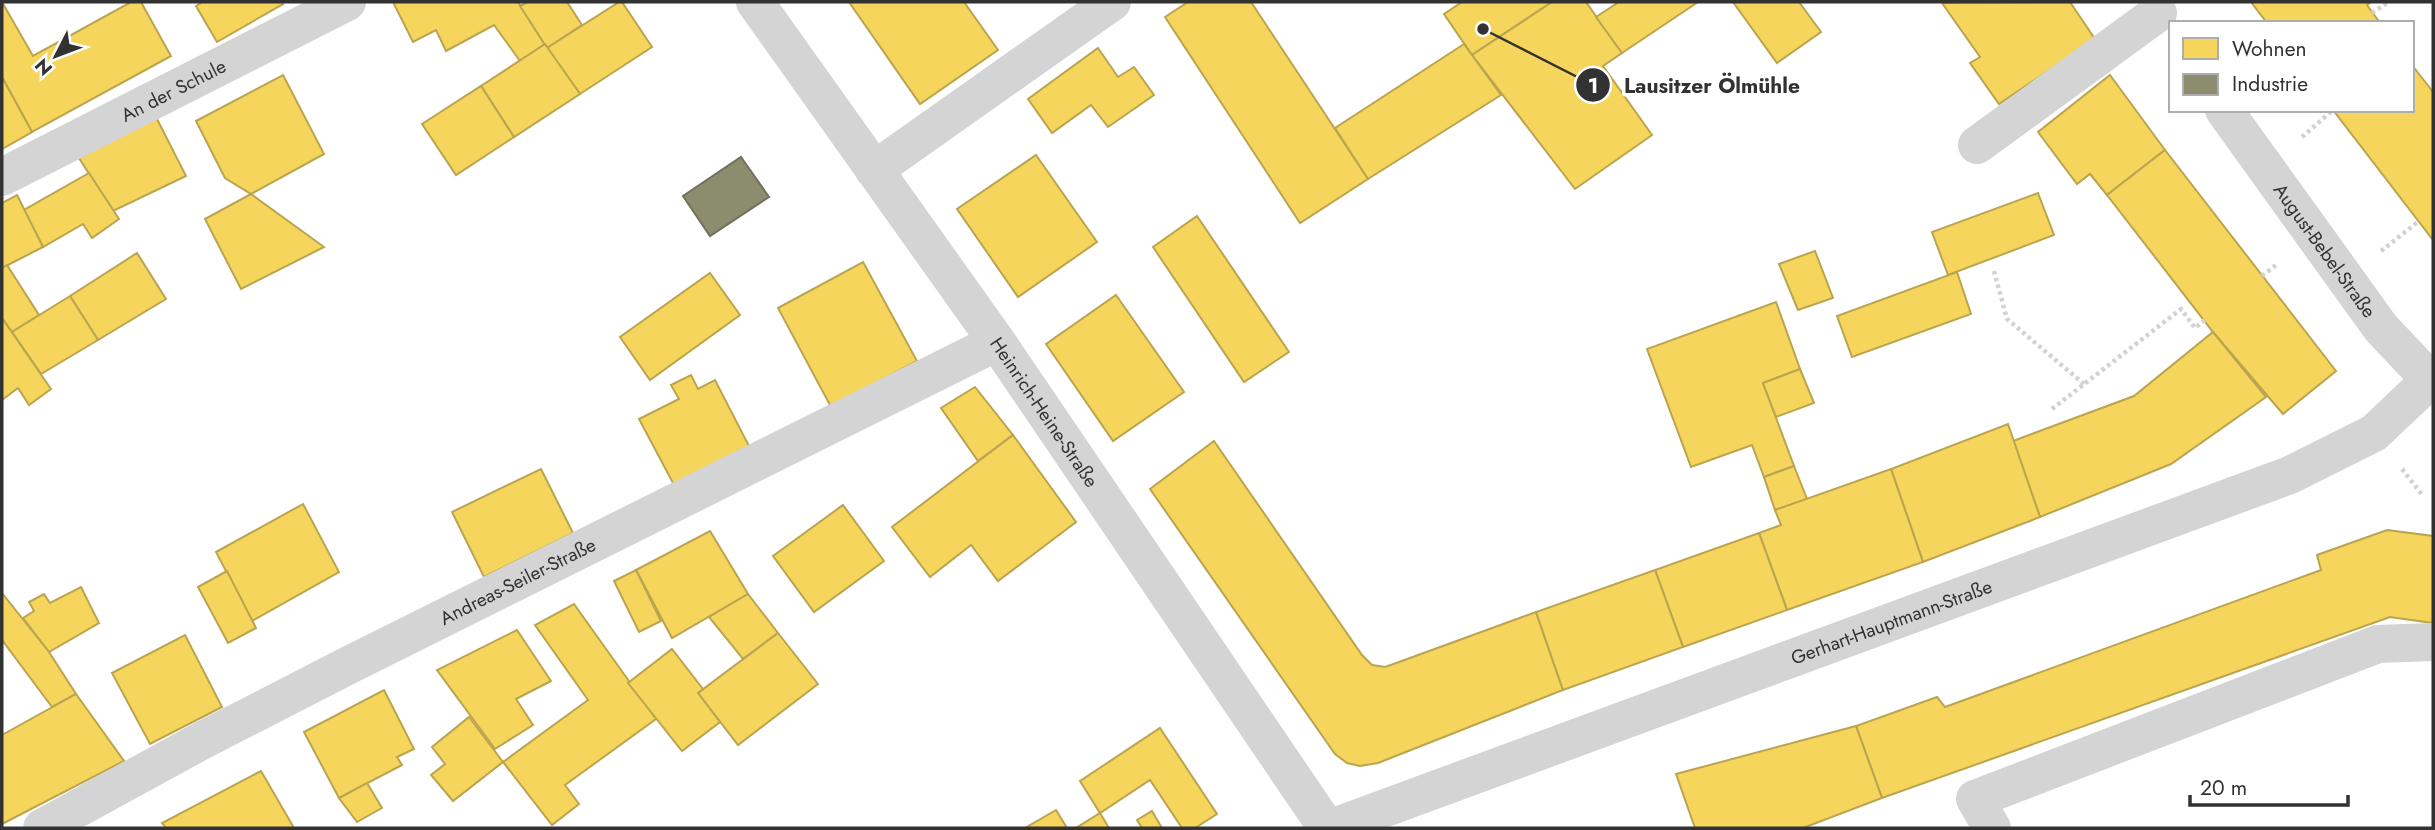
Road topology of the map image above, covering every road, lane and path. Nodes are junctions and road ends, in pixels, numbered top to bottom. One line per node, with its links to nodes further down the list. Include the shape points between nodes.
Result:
1 (347, 2): 12 (street, An der Schule)
2 (755, 2): 11 (street, Heinrich-Heine-Straße)
3 (1112, 2): 11 (street)
4 (2388, 2): 5 (path)
5 (2372, 13)
6 (2160, 15): 10 (street)
7 (2225, 112): 20 (street, August-Bebel-Straße, via 2381,328)
8 (2331, 112): 9 (path)
9 (2293, 144)
10 (1977, 145)
11 (873, 170): 19 (street, Heinrich-Heine-Straße)
12 (2, 177)
13 (2418, 221): 14 (path)
14 (2376, 255)
15 (2276, 265): 17 (path)
16 (1994, 271): 21 (path, via 2007,319)
17 (2262, 276)
18 (2205, 320): 21 (path, via 2195,328 2180,309)
19 (997, 342): 24 (street, Andreas-Seiler-Straße, via 347,666); 25 (street, Heinrich-Heine-Straße)
20 (2432, 382): 25 (street, Gerhart-Hauptmann-Straße, via 2374,433 2290,475)
21 (2084, 384): 22 (path)
22 (2052, 409)
23 (2433, 642): 26 (street, via 2378,644 1975,799)
24 (42, 828)
25 (1329, 828)
26 (1992, 828)

